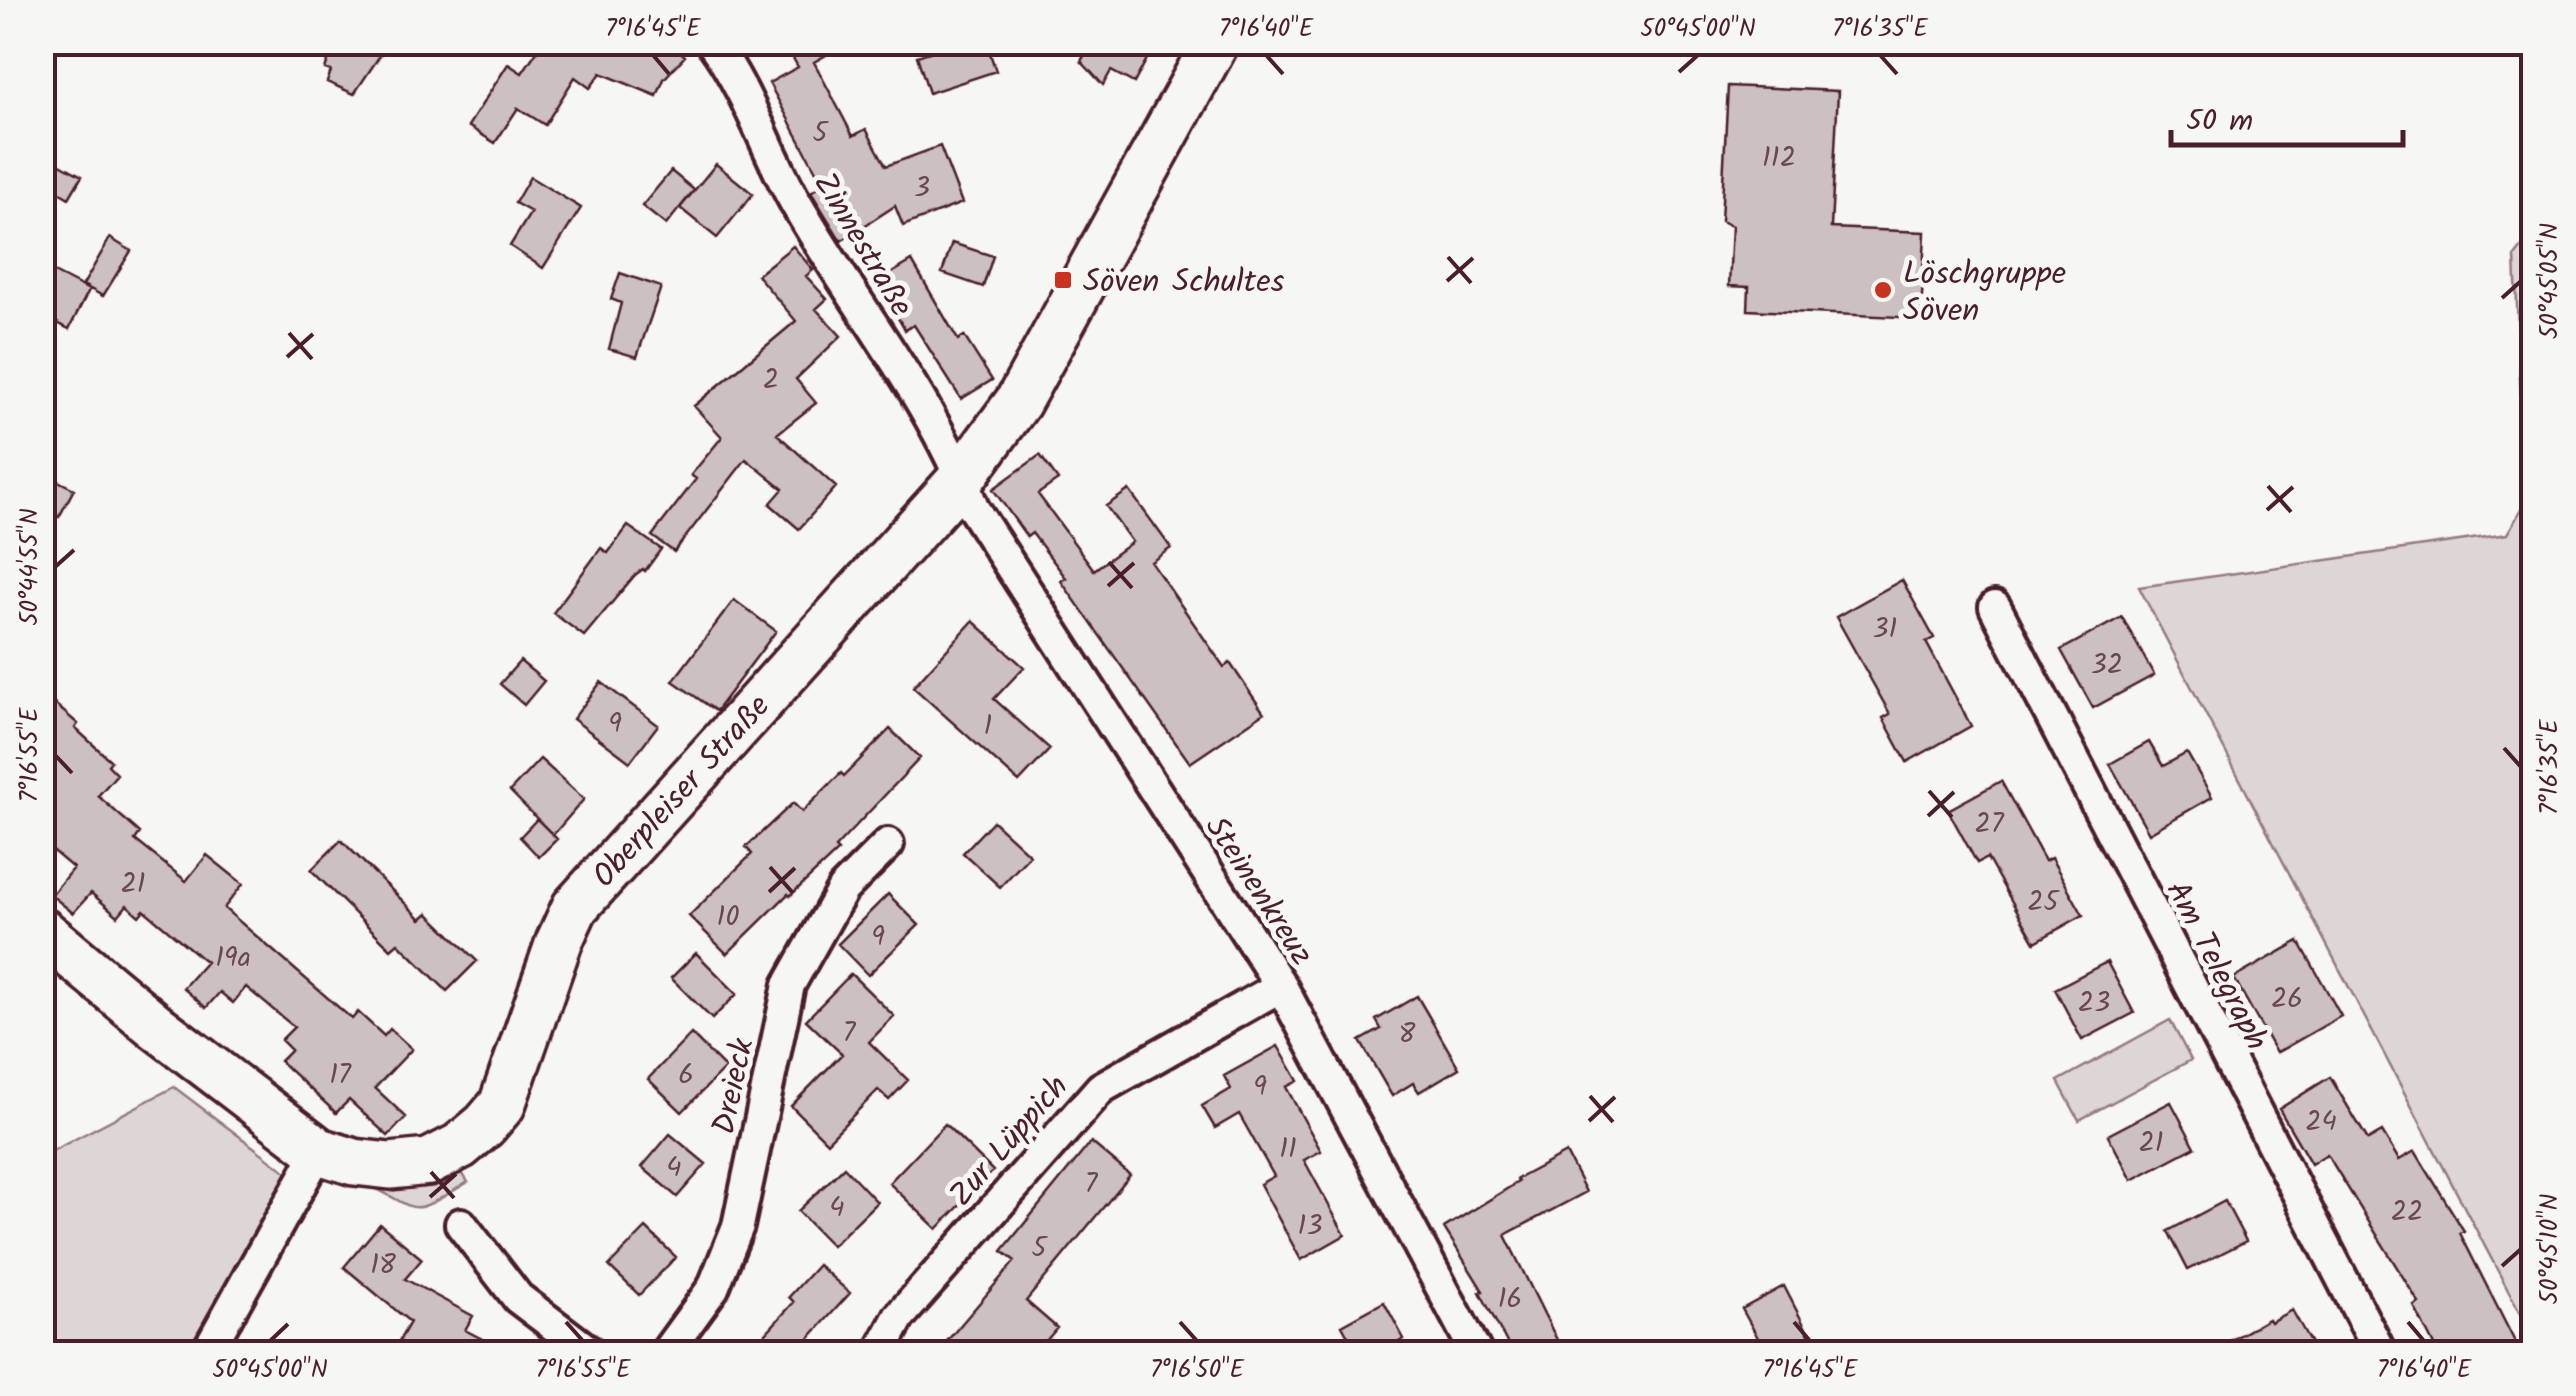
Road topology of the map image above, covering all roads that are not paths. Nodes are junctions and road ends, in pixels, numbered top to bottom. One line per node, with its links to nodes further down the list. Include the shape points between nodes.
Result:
1 (712, 42): 3 (street, Zinnestraße, via 793,198)
2 (1216, 42): 3 (main road, Oberpleiser Straße, via 1018,402)
3 (962, 478): 7 (street, Steinenkreuz, via 972,508); 8 (main road, Oberpleiser Straße, via 575,907 502,1105 486,1125 429,1162 390,1166)
4 (1995, 607): 15 (street, Am Telegraph)
5 (888, 844): 12 (street, Dreieck, via 844,888 789,985 738,1226 712,1288)
6 (42, 931): 8 (main road, Oberpleiser Straße)
7 (1281, 986): 13 (street, Zur Lüppich, via 1101,1088 899,1317); 14 (street, Steinenkreuz)
8 (318, 1151): 10 (street)
9 (462, 1224): 11 (street, via 518,1298)
10 (206, 1354)
11 (592, 1354)
12 (665, 1354)
13 (879, 1354)
14 (1477, 1354)
15 (2381, 1354)

